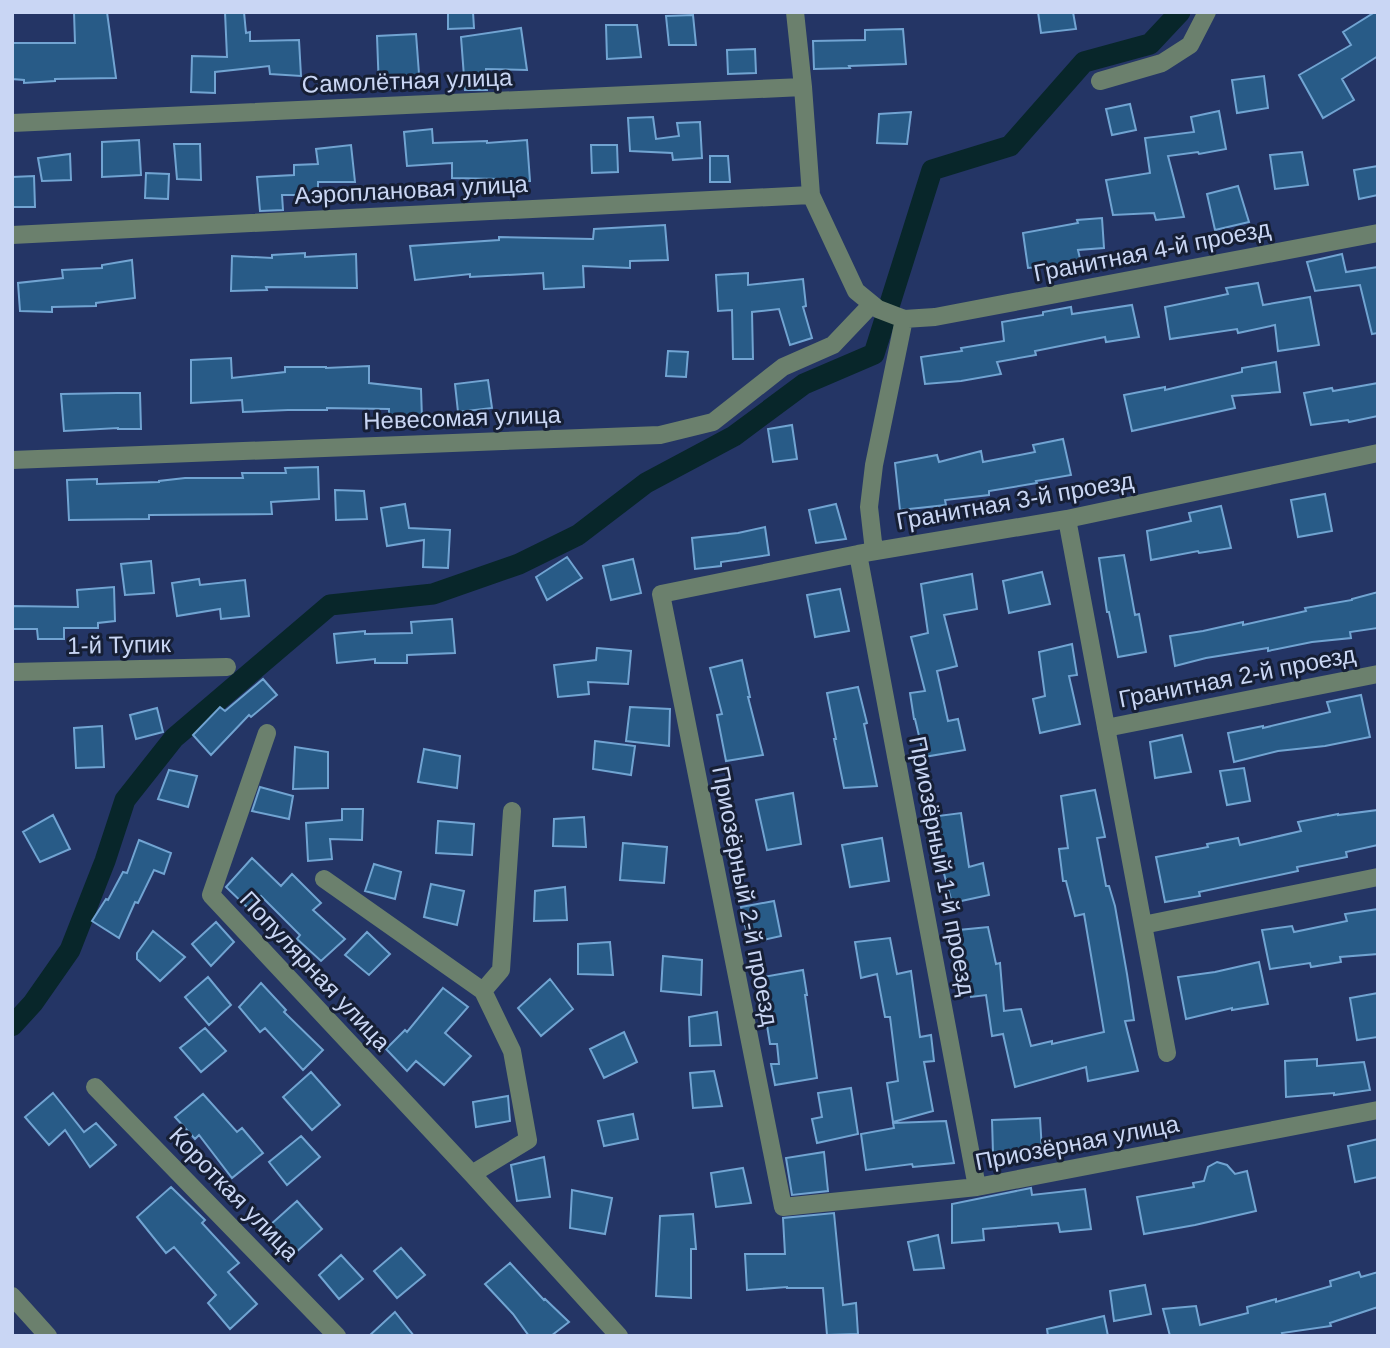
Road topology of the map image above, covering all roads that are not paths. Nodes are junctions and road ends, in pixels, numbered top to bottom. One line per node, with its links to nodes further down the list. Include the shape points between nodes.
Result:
1 (795, 12): 4 (street)
2 (1207, 12): 3 (street, via 1190,45 1162,63)
3 (1100, 81)
4 (803, 87): 5 (street, Самолётная улица); 6 (street)
5 (12, 123)
6 (811, 195): 8 (street, Аэроплановая улица); 9 (street, via 856,291)
7 (1378, 233): 10 (street, Гранитная 4-й проезд, via 935,317)
8 (12, 235)
9 (875, 306): 10 (street); 12 (street, Невесомая улица, via 833,345 783,367 713,422 660,435)
10 (903, 318): 14 (street, Приозёрный 1-й проезд, via 873,476)
11 (1378, 453): 13 (street, Гранитная 3-й проезд)
12 (12, 460)
13 (1067, 519): 14 (street, Гранитная 3-й проезд); 19 (street)
14 (866, 552): 15 (street, Гранитная 3-й проезд); 30 (street, Приозёрный 1-й проезд)
15 (661, 594): 31 (street, Приозёрный 2-й проезд)
16 (226, 667): 17 (street, 1-й Тупик)
17 (12, 672)
18 (1378, 674): 19 (street, Гранитная 2-й проезд)
19 (1106, 728): 24 (street)
20 (267, 733): 29 (street, Популярная улица, via 211,895)
21 (512, 811): 25 (street, via 501,970)
22 (1378, 877): 24 (street)
23 (324, 879): 25 (street)
24 (1143, 925): 26 (street)
25 (483, 991): 29 (street, via 512,1051 528,1140)
26 (1167, 1053)
27 (95, 1087): 34 (street, Короткая улица)
28 (1378, 1110): 30 (street, Приозёрная улица)
29 (472, 1174): 35 (street, Популярная улица)
30 (977, 1187): 31 (street, Приозёрная улица)
31 (783, 1207)
32 (12, 1296): 33 (street)
33 (48, 1336)
34 (337, 1336)
35 (619, 1336)

